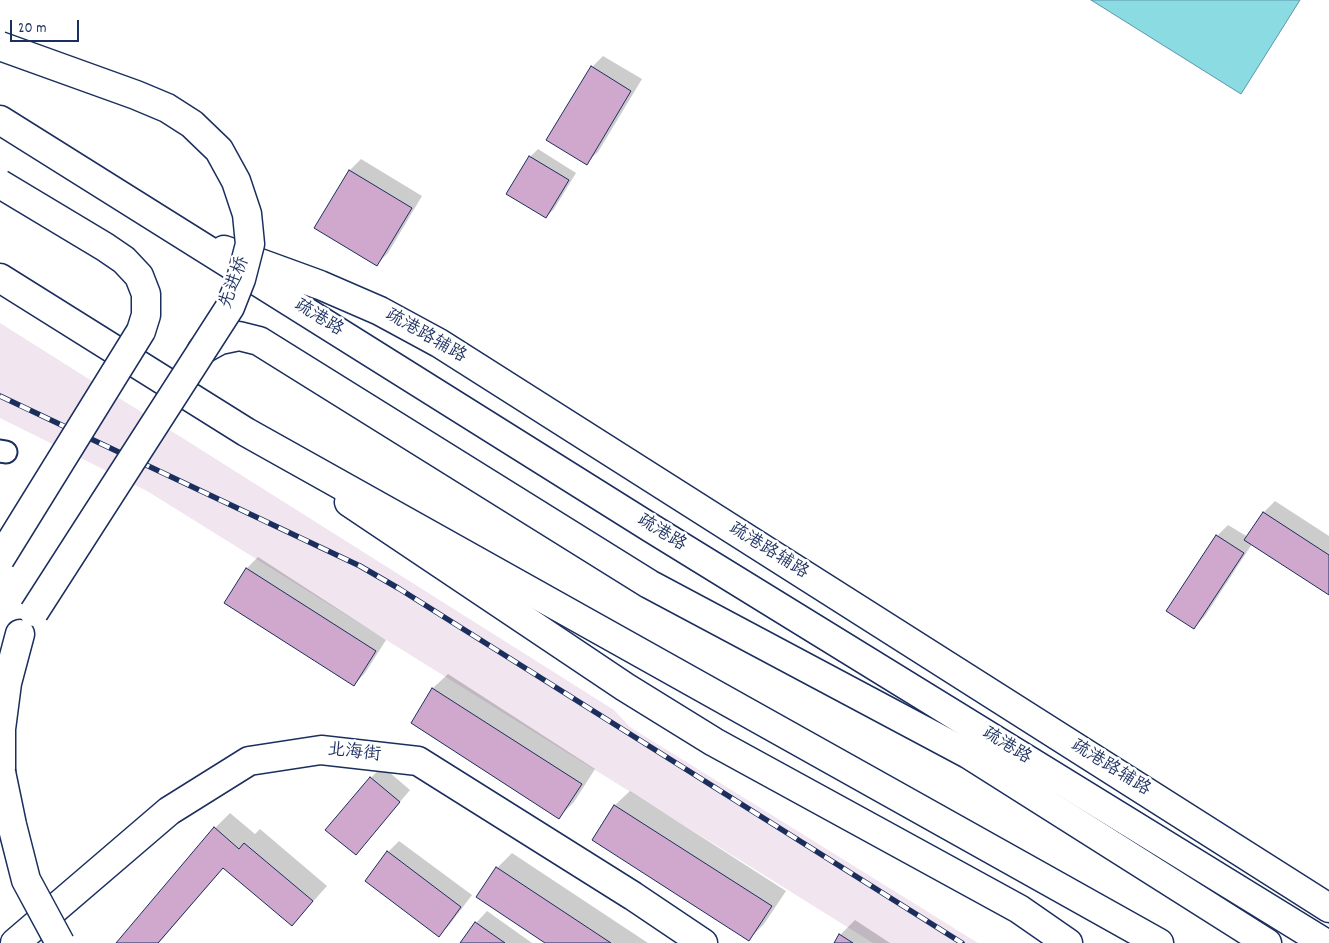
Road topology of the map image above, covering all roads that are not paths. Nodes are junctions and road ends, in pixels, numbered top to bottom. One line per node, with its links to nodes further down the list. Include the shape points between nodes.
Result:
1 (0, 46): 6 (main road, 先进桥, bridge, via 167,108 192,124 219,150 236,181 247,214 250,244 230,307)
2 (0, 120): 4 (main road, 疏港路)
3 (0, 184): 8 (main road, bridge, via 124,260 139,276 146,294 146,314 141,331)
4 (186, 237): 11 (main road, 疏港路辅路, via 320,285 380,311 439,343); 18 (main road, 疏港路)
5 (0, 278): 7 (main road)
6 (202, 350): 9 (main road, 先进桥, bridge); 17 (main road, via 220,340 239,336 259,341 649,584 968,754)
7 (246, 432): 15 (main road, via 625,687 714,742 1019,909); 16 (main road)
8 (0, 559)
9 (27, 623): 10 (main road, 先进桥); 13 (main road, bridge, via 6,682 1,772 26,880)
10 (0, 666)
11 (1329, 908)
12 (15, 943): 14 (main road, 北海街, via 169,811 249,761 321,750 418,760)
13 (60, 943)
14 (703, 943)
15 (1068, 943)
16 (1159, 943)
17 (1267, 943)
18 (1325, 943)

